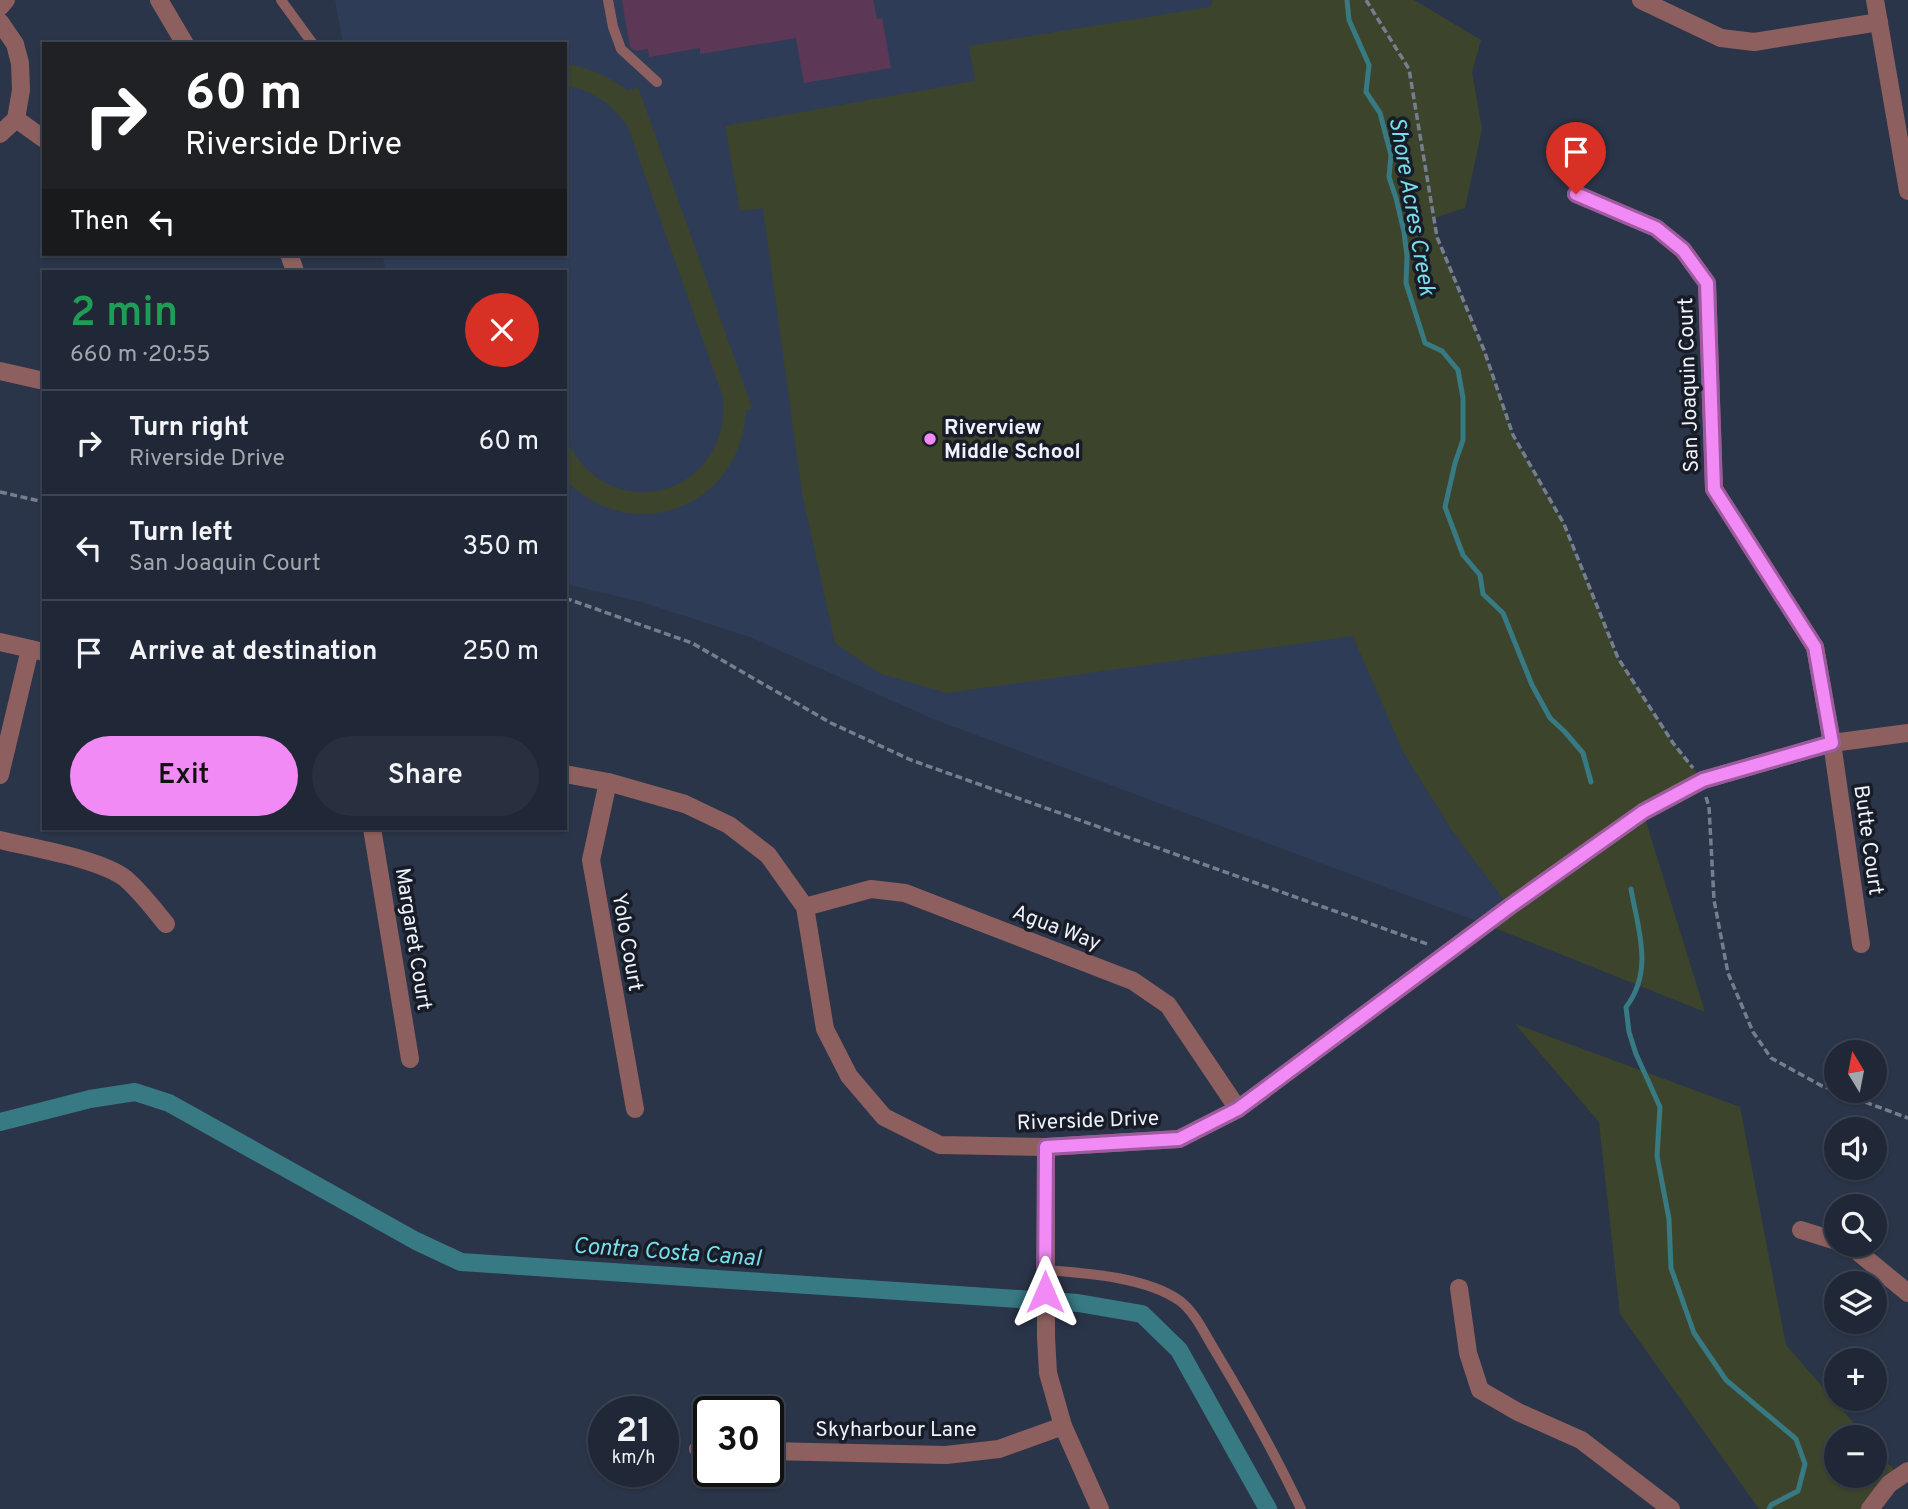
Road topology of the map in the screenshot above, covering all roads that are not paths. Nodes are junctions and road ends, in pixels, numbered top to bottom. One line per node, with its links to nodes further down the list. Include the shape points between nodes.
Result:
1 (6, 0): 7 (street)
2 (159, 0): 10 (street)
3 (281, 0): 11 (lane)
4 (608, 0): 12 (lane, via 621,49)
5 (1641, 0): 9 (street, via 1721,38 1754,42)
6 (1875, 0): 9 (street)
7 (0, 8)
8 (0, 22): 13 (street, via 15,44 20,63)
9 (1879, 22): 16 (street)
10 (185, 42)
11 (312, 42)
12 (657, 82)
13 (16, 119): 14 (street); 15 (street)
14 (0, 134)
15 (42, 138)
16 (1908, 191)
17 (1576, 194): 23 (street, San Joaquin Court, via 1656,228 1683,250 1707,283 1714,489 1815,647)
18 (0, 371): 19 (street)
19 (42, 381)
20 (0, 642): 21 (street)
21 (37, 650): 25 (street)
22 (1908, 733): 23 (street, Riverside Drive)
23 (1832, 743): 31 (street, Butte Court); 33 (street, Riverside Drive, via 1703,780 1643,812)
24 (567, 774): 26 (street, Riverside Drive)
25 (0, 775)
26 (608, 782): 29 (street, Riverside Drive, via 685,804 729,825 768,855); 34 (street, Yolo Court, via 591,860)
27 (372, 830): 32 (street, Margaret Court)
28 (0, 840): 30 (street, via 101,866 123,877)
29 (804, 907): 33 (street, Agua Way, via 871,889 905,893 1133,981 1168,1005); 35 (street, Riverside Drive, via 825,1029 849,1076 884,1117 940,1145)
30 (166, 924)
31 (1861, 944)
32 (410, 1059)
33 (1238, 1109): 35 (street, Riverside Drive, via 1179,1139)
34 (635, 1110)
35 (1046, 1147): 39 (street)
36 (1801, 1230): 37 (street)
37 (1824, 1237)
38 (1864, 1257): 41 (street)
39 (1045, 1269): 42 (street, via 1048,1373); 46 (lane, via 1133,1282 1181,1302 1197,1320 1239,1391)
40 (1459, 1288): 47 (street, via 1468,1353 1480,1390 1581,1440)
41 (1908, 1293)
42 (1063, 1426): 43 (street, Skyharbour Lane, via 999,1449 946,1455); 45 (street)
43 (784, 1451)
44 (1908, 1471): 48 (street, via 1889,1484)
45 (1100, 1509)
46 (1301, 1509)
47 (1671, 1509)
48 (1870, 1509)

